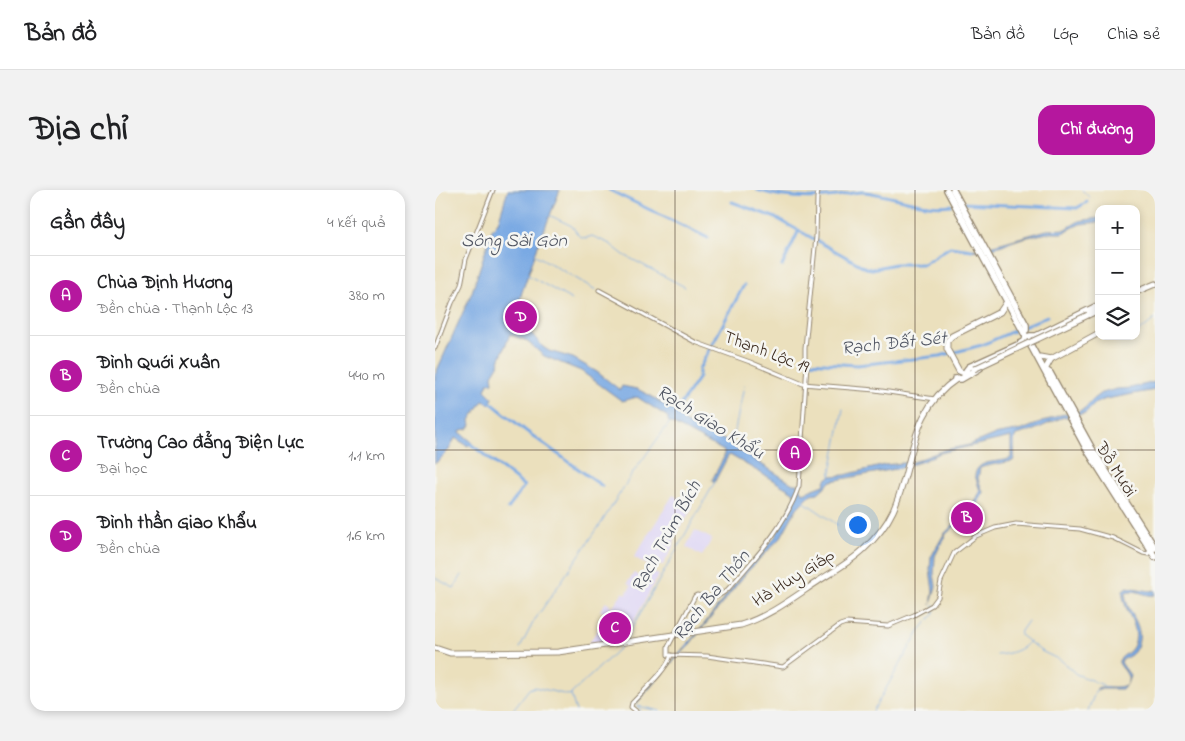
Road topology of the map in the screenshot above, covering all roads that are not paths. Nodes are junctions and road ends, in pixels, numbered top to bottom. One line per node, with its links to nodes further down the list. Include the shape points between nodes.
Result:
1 (493, 190): 16 (street, via 466,259 461,285)
2 (818, 190): 25 (street, via 805,348)
3 (946, 190): 5 (highway)
4 (954, 192): 5 (highway)
5 (978, 244): 6 (highway)
6 (983, 253): 10 (highway); 13 (highway)
7 (1155, 283): 8 (main road)
8 (1140, 289)
9 (599, 290): 25 (street, Thạnh Lộc 19, via 695,342)
10 (1004, 299): 12 (main road); 13 (highway)
11 (1095, 311): 15 (highway); 15 (highway); 22 (main road, bridge)
12 (1000, 312): 13 (main road); 20 (main road, via 949,338 946,343)
13 (1021, 322): 15 (highway)
14 (1095, 335): 19 (main road)
15 (1029, 340): 17 (highway); 17 (highway, via 1030,349); 22 (highway, via 969,367); 23 (highway)
16 (435, 348)
17 (1035, 350): 18 (highway); 24 (highway)
18 (1041, 357): 19 (main road); 21 (highway)
19 (1051, 360): 21 (main road)
20 (957, 367): 22 (main road); 23 (main road)
21 (1047, 369): 24 (highway)
22 (965, 373): 23 (main road)
23 (955, 380): 26 (main road)
24 (1054, 384): 27 (highway)
25 (806, 385): 26 (street, Thạnh Lộc 19); 29 (street, via 799,486 795,497 770,541 726,591 716,597 696,595)
26 (935, 399): 29 (main road, Hà Huy Giáp, via 919,426 901,490 885,526 863,550 762,618 741,625)
27 (1070, 417): 28 (highway, Đỗ Mười); 28 (highway, Đỗ Mười, via 1099,471)
28 (1153, 553): 31 (street, via 1081,530 1007,525 976,536 955,552 932,604 887,626 841,625 783,667 707,656)
29 (675, 635): 30 (main road, via 533,654 450,653); 31 (street, via 668,647)
30 (435, 648)
31 (669, 655): 32 (street, via 667,662 632,703 631,707)
32 (636, 711)

